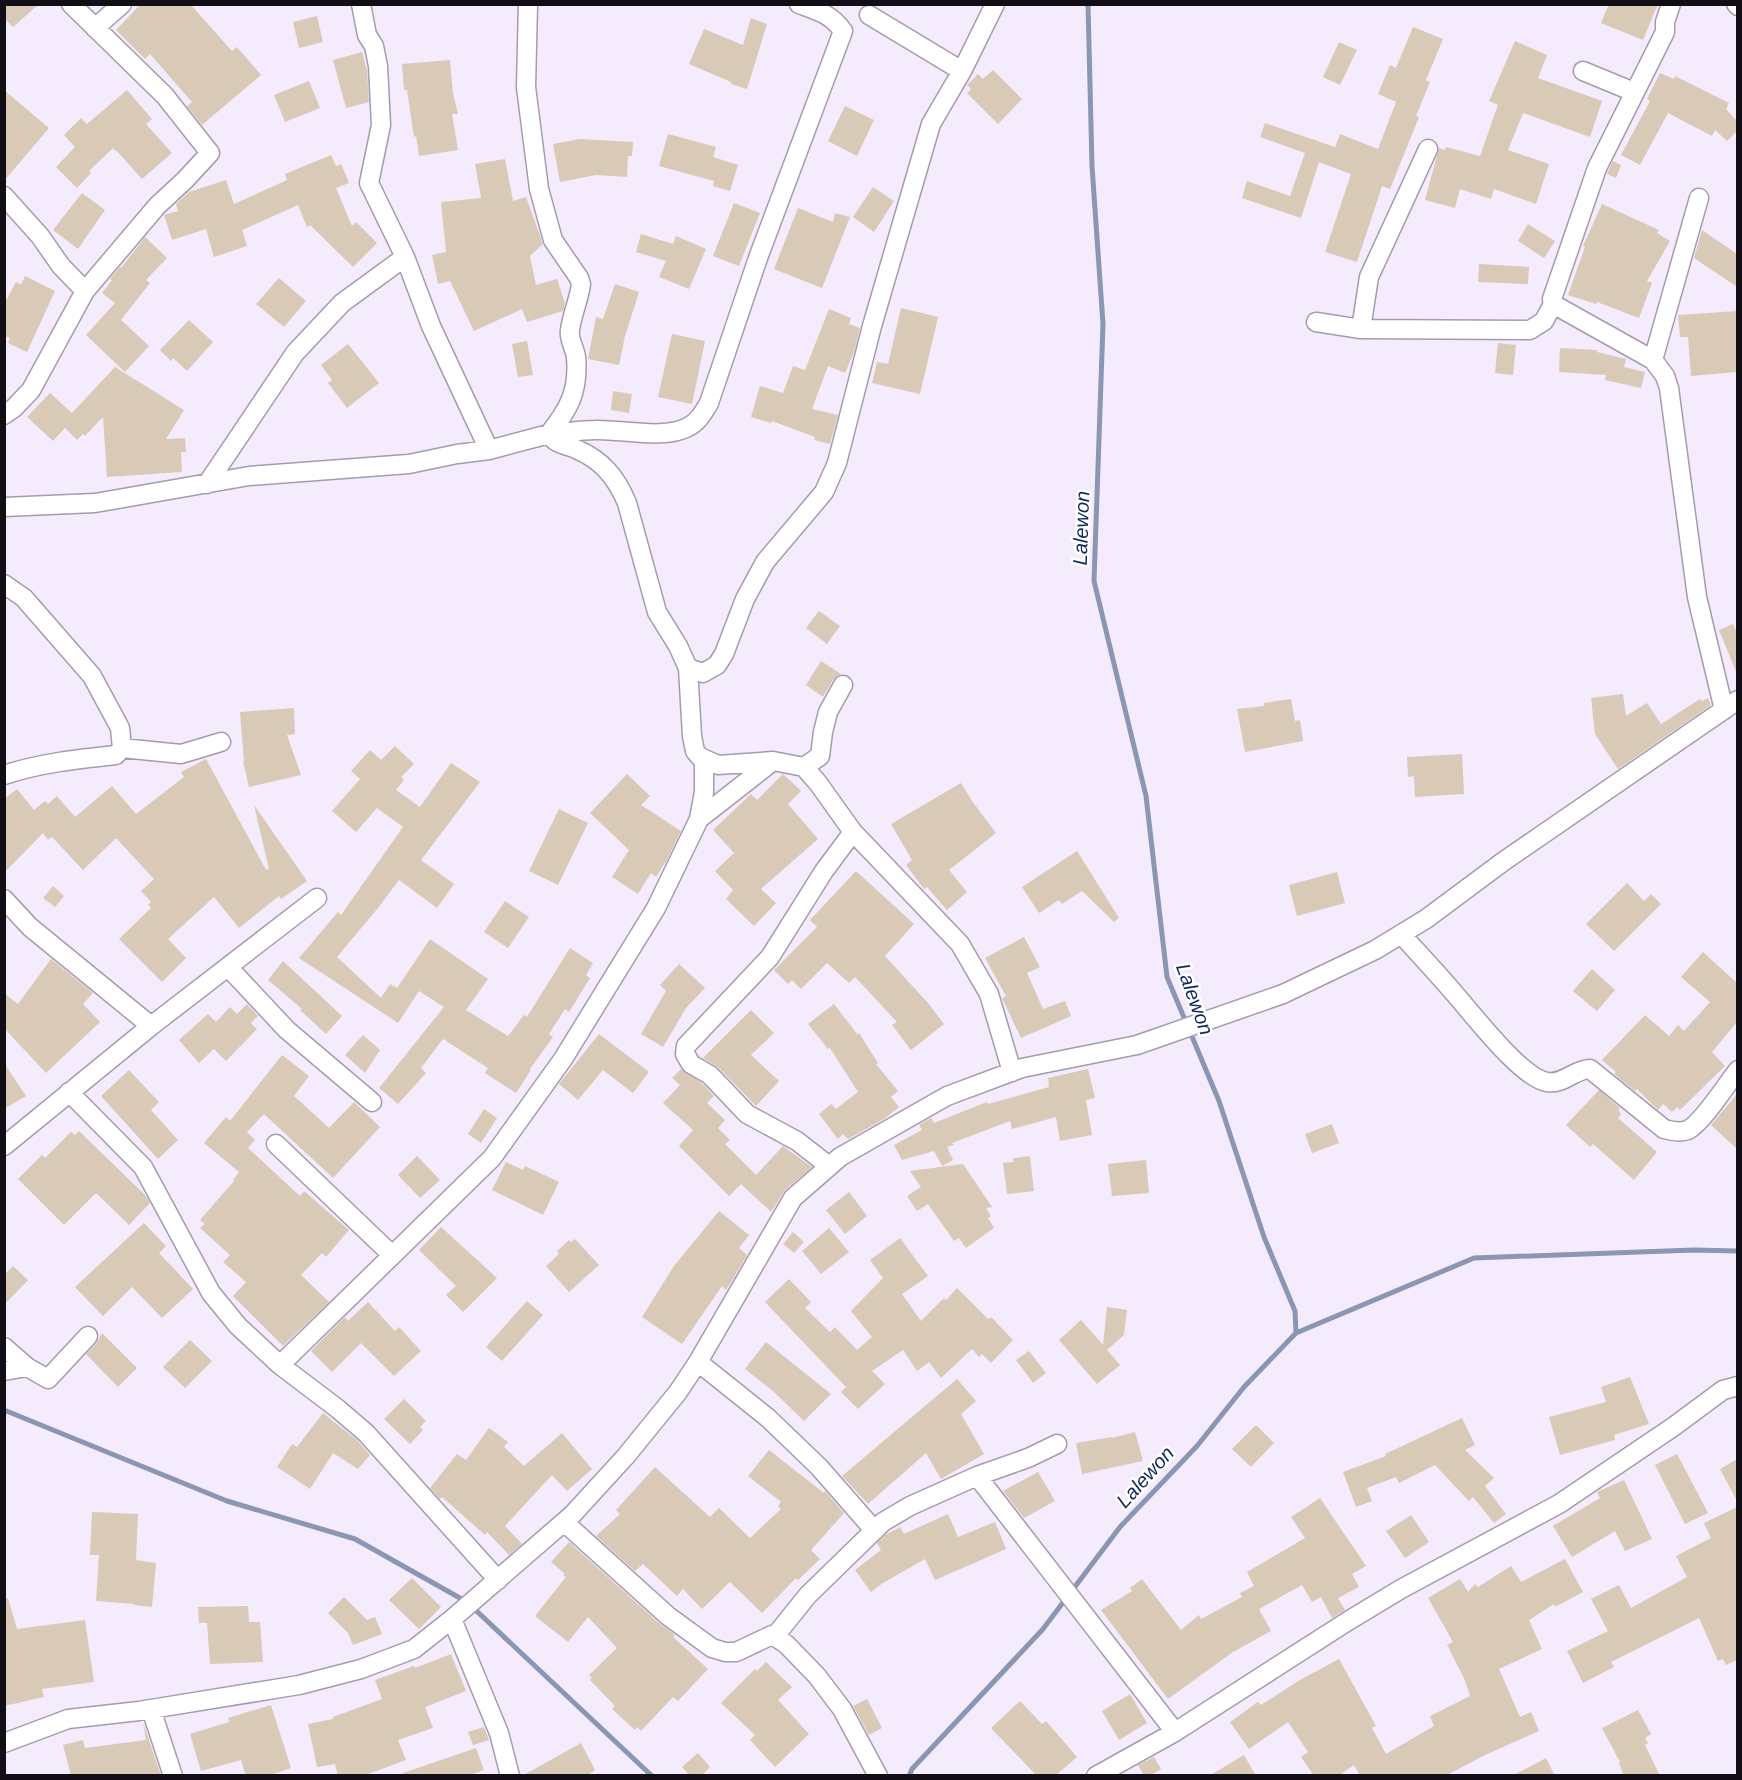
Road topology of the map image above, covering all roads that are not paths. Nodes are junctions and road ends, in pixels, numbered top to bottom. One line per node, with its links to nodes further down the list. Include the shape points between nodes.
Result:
1 (71, 4): 9 (street)
2 (122, 4): 9 (street)
3 (361, 4): 17 (street, via 378,66 381,125 369,183)
4 (528, 4): 24 (street, via 526,87 539,189 553,240 581,284 569,332 576,356 576,385 564,415)
5 (800, 4): 10 (street, via 827,14)
6 (995, 4): 11 (street)
7 (1671, 4): 13 (street, via 1665,32)
8 (873, 10): 10 (street); 11 (street)
9 (96, 28): 18 (street, via 165,96 210,153 157,206)
10 (843, 31): 24 (street, via 758,258 709,403 700,418 674,432 595,430)
11 (962, 71): 29 (street, via 931,124 837,463 824,492 765,562 717,665 704,673)
12 (1583, 71): 13 (street)
13 (1635, 92): 19 (street, via 1597,168)
14 (1428, 149): 21 (street, via 1369,277)
15 (4, 196): 18 (street)
16 (1699, 198): 22 (street)
17 (405, 257): 25 (street, via 431,326); 26 (street, via 342,303 295,353)
18 (85, 291): 23 (street, via 31,390)
19 (1553, 304): 21 (street, via 1544,321 1530,330); 22 (street)
20 (1316, 322): 21 (street)
21 (1360, 329)
22 (1653, 360): 31 (street, via 1669,387 1697,597)
23 (4, 415)
24 (549, 434): 25 (street); 29 (street, via 555,442 602,463 621,490 657,612)
25 (489, 450): 26 (street, via 409,464 249,476)
26 (207, 484): 27 (street, via 95,503)
27 (4, 507)
28 (4, 584): 33 (street, via 24,598 92,676 120,728)
29 (688, 668): 34 (street, via 692,736 695,751)
30 (843, 685): 36 (street, via 828,711 820,756)
31 (1730, 705): 42 (street)
32 (221, 742): 33 (street, via 181,754)
33 (122, 748): 37 (street, via 116,755 58,762)
34 (704, 760): 35 (street, via 718,765); 38 (street)
35 (773, 761): 36 (street); 38 (street)
36 (804, 767): 39 (street)
37 (4, 775)
38 (699, 819): 52 (street, via 656,908 563,1059 492,1158)
39 (853, 832): 46 (street, via 960,944 989,994); 51 (street, via 770,957 686,1046 685,1054 691,1064 710,1075 747,1114 797,1141)
40 (317, 898): 43 (street)
41 (4, 899): 44 (street, via 30,927)
42 (1401, 934): 45 (street, via 1485,1033 1541,1081 1554,1083 1590,1069 1664,1129 1686,1131 1698,1122); 46 (street, via 1283,994 1149,1041)
43 (228, 967): 44 (street); 48 (street, via 287,1029)
44 (151, 1026): 47 (street)
45 (1737, 1070)
46 (1012, 1072): 51 (street, via 947,1096)
47 (69, 1092): 50 (street); 56 (street, via 143,1167 211,1293 238,1326)
48 (372, 1102)
49 (276, 1144): 52 (street)
50 (4, 1146)
51 (829, 1166): 55 (street, via 793,1198)
52 (392, 1255): 56 (street)
53 (88, 1336): 57 (street, via 51,1377 45,1378)
54 (4, 1347): 57 (street)
55 (698, 1362): 62 (street, via 626,1456); 63 (street, via 777,1426)
56 (280, 1365): 64 (street, via 366,1433)
57 (27, 1367): 58 (street)
58 (4, 1371)
59 (1737, 1386): 68 (street, via 1723,1390 1559,1504 1357,1615)
60 (1057, 1444): 61 (street)
61 (976, 1476): 63 (street, via 910,1506); 68 (street)
62 (564, 1522): 64 (street); 66 (street, via 668,1616 712,1648 736,1652)
63 (874, 1530): 66 (street, via 808,1595)
64 (498, 1580): 65 (street)
65 (452, 1619): 67 (street, via 414,1650 362,1669 299,1685); 71 (street, via 499,1733)
66 (775, 1636): 72 (street, via 817,1676 842,1709)
67 (151, 1709): 69 (street, via 68,1719); 70 (street)
68 (1175, 1732): 73 (street)
69 (4, 1743)
70 (173, 1776)
71 (510, 1776)
72 (878, 1776)
73 (1096, 1776)

